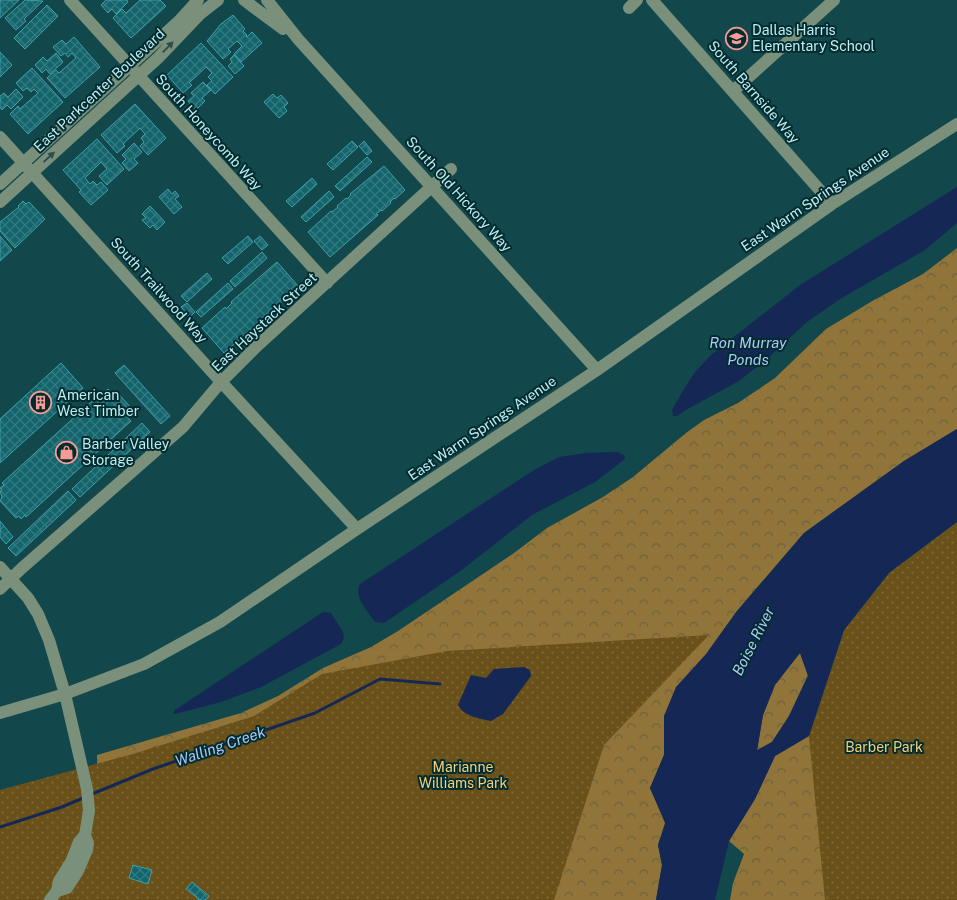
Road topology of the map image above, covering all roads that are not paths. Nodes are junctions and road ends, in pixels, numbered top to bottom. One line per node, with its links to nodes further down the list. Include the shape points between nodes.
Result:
1 (70, 0): 9 (street, South Honeycomb Way)
2 (198, 0): 9 (street, East Parkcenter Boulevard)
3 (218, 0): 9 (street, East Parkcenter Boulevard, one-way to 3, via 164,52)
4 (244, 0): 8 (street, South Old Hickory Way)
5 (267, 0): 8 (street, South Old Hickory Way)
6 (652, 0): 10 (street, South Barnside Way)
7 (834, 0): 10 (street)
8 (298, 39): 16 (street, South Old Hickory Way)
9 (133, 71): 13 (street, East Parkcenter Boulevard); 19 (street, South Honeycomb Way)
10 (734, 91): 18 (street, South Barnside Way)
11 (957, 124): 18 (street, East Warm Springs Avenue)
12 (0, 137): 13 (street, South Trailwood Way)
13 (28, 168): 15 (street, East Parkcenter Boulevard); 17 (street, East Parkcenter Boulevard); 21 (street, South Trailwood Way)
14 (451, 170): 16 (street, East Haystack Street)
15 (0, 184)
16 (433, 187): 19 (street, East Haystack Street); 20 (street, South Old Hickory Way)
17 (0, 202)
18 (832, 204): 20 (street, East Warm Springs Avenue)
19 (327, 283): 21 (street, East Haystack Street)
20 (597, 370): 22 (street, East Warm Springs Avenue)
21 (221, 382): 22 (street, South Trailwood Way); 24 (street, East Haystack Street, via 183,427)
22 (357, 529): 26 (street, East Warm Springs Avenue, via 220,622 144,664)
23 (0, 567): 24 (street)
24 (11, 579): 25 (street, East Haystack Street); 26 (street, via 38,614 50,640)
25 (0, 589)
26 (65, 694): 27 (street, East Warm Springs Avenue); 28 (street, via 89,805 85,835 58,881)
27 (0, 713)
28 (53, 896)

